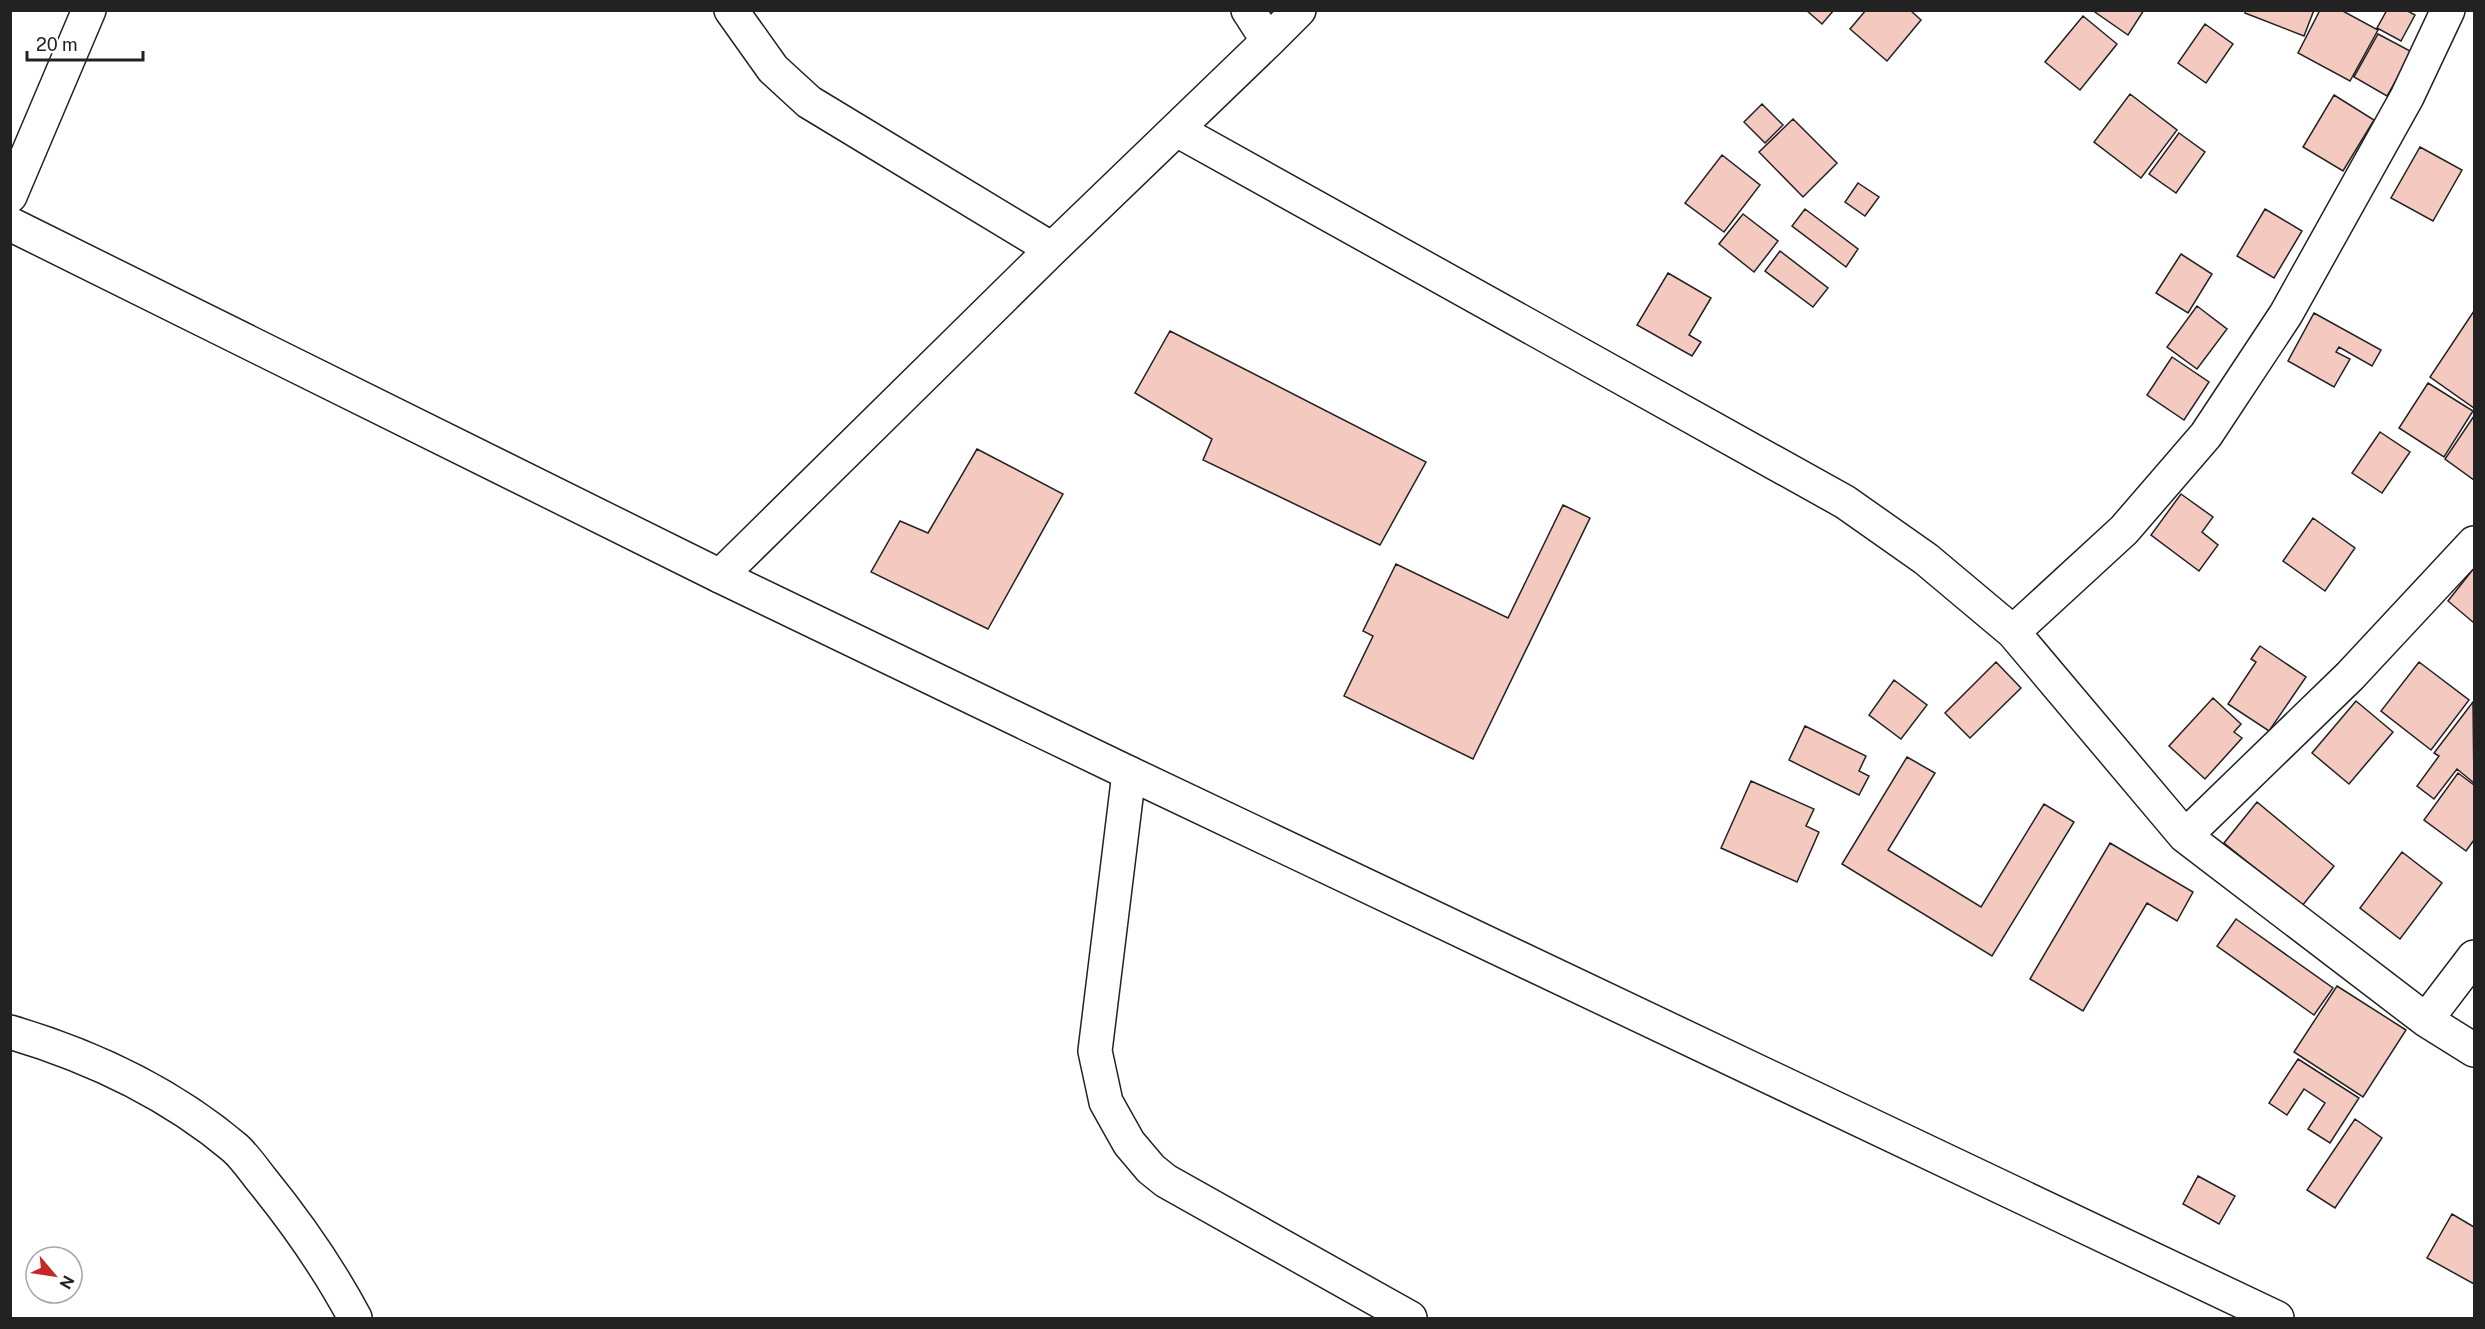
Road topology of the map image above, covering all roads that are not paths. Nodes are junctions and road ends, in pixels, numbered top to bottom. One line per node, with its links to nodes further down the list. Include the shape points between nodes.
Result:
1 (89, 10): 8 (street)
2 (731, 10): 10 (street, via 773,69 809,102)
3 (1248, 10): 6 (street)
4 (1299, 10): 6 (street)
5 (2448, 10): 13 (street, via 2407,97 2286,314 2206,435 2124,530)
6 (1268, 41): 7 (street)
7 (1177, 130): 10 (street); 13 (street, via 1845,502 1926,559)
8 (10, 196)
9 (10, 224): 12 (street)
10 (1052, 249): 12 (street)
11 (2475, 543): 15 (street, via 2350,676)
12 (720, 576): 14 (street)
13 (2013, 632): 15 (street)
14 (1129, 773): 21 (street, via 1095,1051 1107,1102 1129,1143 1167,1181); 22 (street)
15 (2185, 836): 17 (street)
16 (2475, 957): 17 (street)
17 (2426, 1020): 19 (street)
18 (10, 1032): 20 (street, via 46,1042 127,1076 190,1113 237,1150 275,1196 338,1286)
19 (2475, 1050)
20 (355, 1318)
21 (1410, 1318)
22 (2277, 1318)

